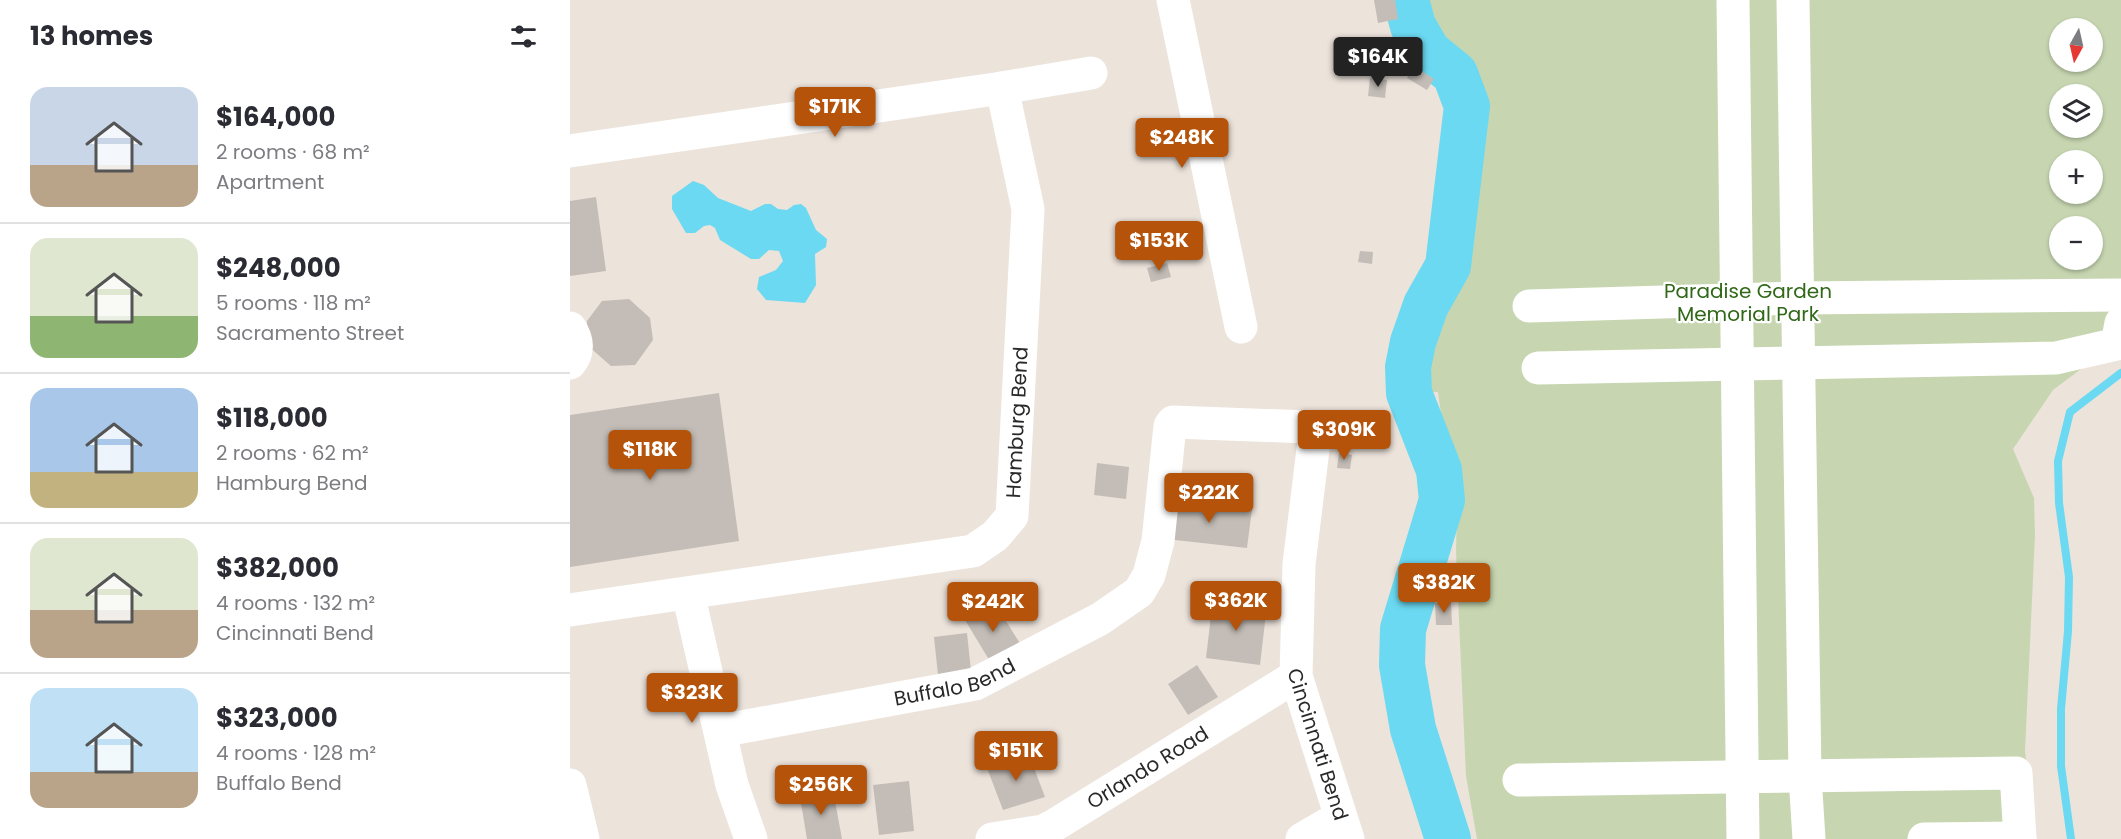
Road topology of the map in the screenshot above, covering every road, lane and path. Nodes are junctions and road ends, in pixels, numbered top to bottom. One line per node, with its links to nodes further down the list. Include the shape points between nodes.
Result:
1 (1173, 0): 12 (street)
2 (1733, 0): 9 (street)
3 (1793, 0): 8 (street)
4 (1092, 73): 5 (street)
5 (1002, 88): 6 (street); 19 (street, Hamburg Bend, via 1028,209 1012,516 995,536 973,551)
6 (570, 151)
7 (2121, 295): 8 (street)
8 (1798, 298): 9 (street); 14 (street)
9 (1737, 299): 10 (street); 16 (street)
10 (1528, 306)
11 (2121, 323): 14 (street, via 2117,344 2056,358)
12 (1241, 327)
13 (570, 328): 15 (street, via 577,349)
14 (1799, 362): 16 (street); 23 (street)
15 (570, 363)
16 (1737, 363): 17 (street); 24 (street)
17 (1538, 368)
18 (1315, 433): 21 (street, Cincinnati Bend, via 1299,564); 22 (street, Buffalo Bend, via 1308,427 1173,422 1158,541 1149,575 1139,592 1100,619 975,684)
19 (688, 593): 20 (street, Hamburg Bend); 22 (street)
20 (570, 610)
21 (1296, 676): 27 (street, Cincinnati Bend); 30 (street, Orlando Road, via 1053,826)
22 (720, 731): 29 (street, via 732,785)
23 (1805, 776): 24 (street); 33 (street); 35 (street, via 2016,773)
24 (1742, 777): 25 (street); 32 (street)
25 (1519, 780)
26 (570, 785): 28 (street)
27 (1343, 828): 31 (street)
28 (582, 839)
29 (751, 839)
30 (992, 839)
31 (1302, 839)
32 (1743, 839)
33 (1809, 839)
34 (1923, 839): 35 (street)
35 (2020, 839)

